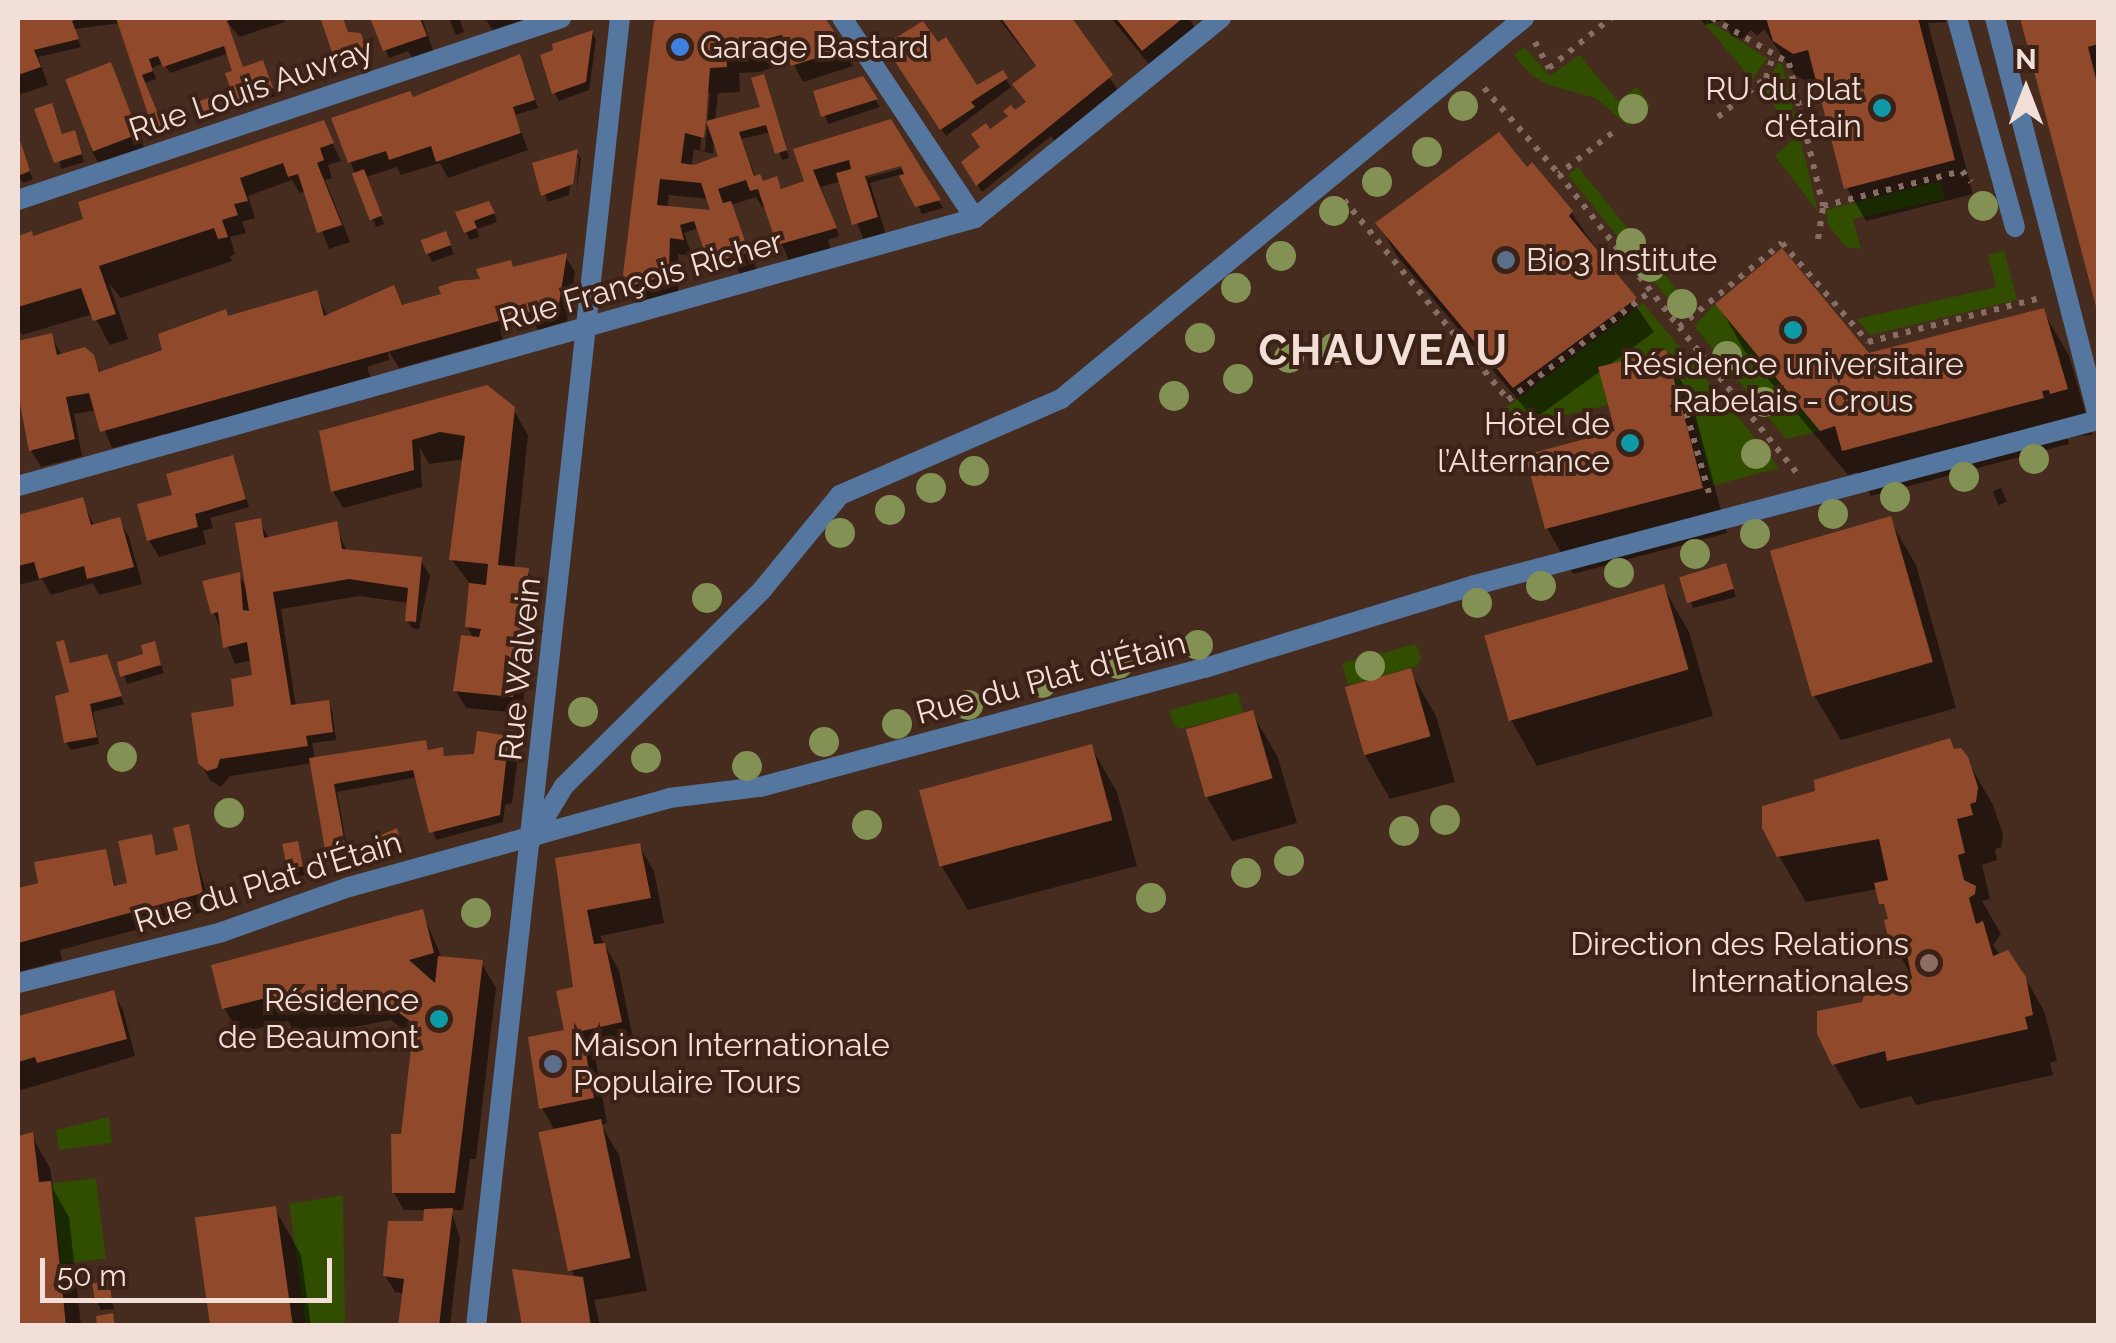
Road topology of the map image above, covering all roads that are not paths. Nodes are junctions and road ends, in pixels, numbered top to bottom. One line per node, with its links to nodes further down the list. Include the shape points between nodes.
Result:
1 (562, 18): 8 (street, Rue Louis Auvray)
2 (620, 18): 11 (street, Rue Walvein)
3 (842, 18): 9 (street)
4 (1220, 18): 9 (street, Rue François Richer)
5 (1523, 18): 14 (street, via 1061,399 840,495 762,590 564,786)
6 (1958, 18): 10 (street)
7 (1995, 18): 12 (street)
8 (18, 200)
9 (975, 218): 11 (street, Rue François Richer)
10 (2014, 227)
11 (586, 328): 13 (street, Rue François Richer); 14 (street, Rue Walvein)
12 (2098, 417): 14 (street, Rue du Plat d'Étain, via 1475,584 1205,668 760,786 668,798)
13 (18, 486)
14 (532, 838): 15 (street, Rue du Plat d'Étain, via 348,887 222,932); 16 (street, Rue Walvein)
15 (18, 983)
16 (476, 1326)

